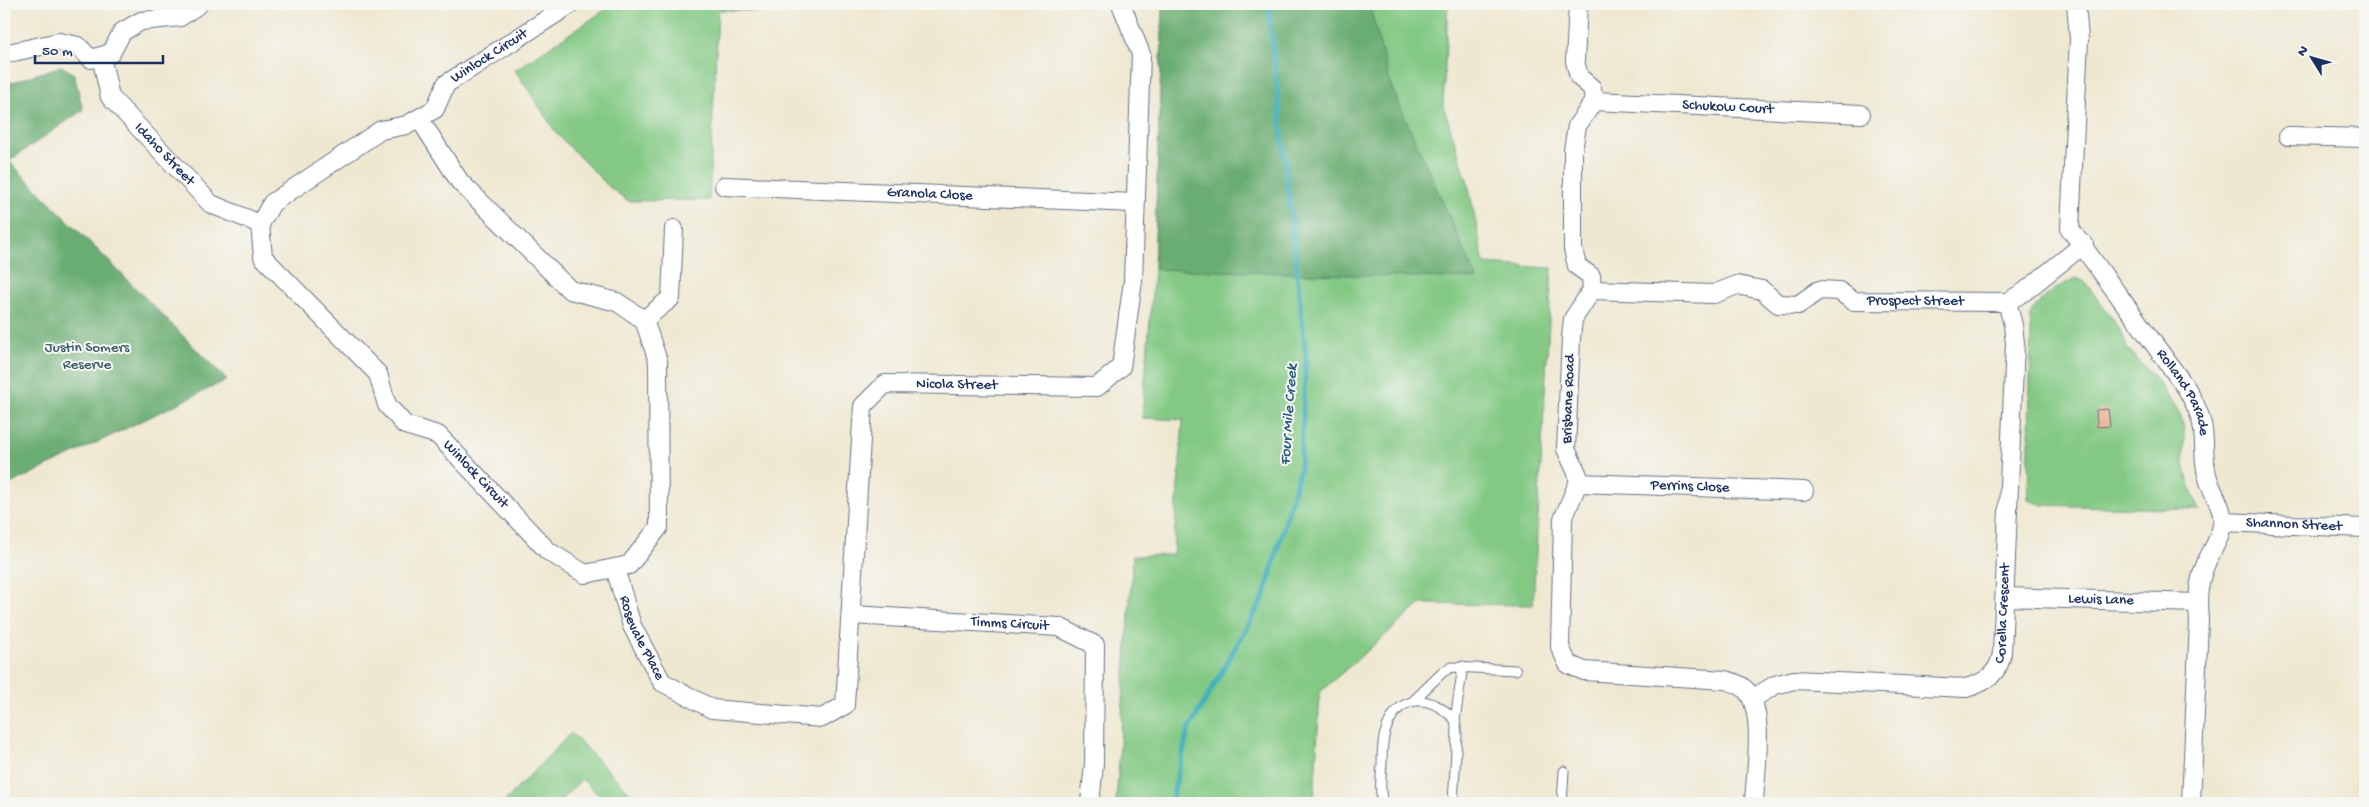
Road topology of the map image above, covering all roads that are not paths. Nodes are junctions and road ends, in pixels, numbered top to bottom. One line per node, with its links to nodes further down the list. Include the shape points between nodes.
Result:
1 (199, 4): 7 (street, via 180,17 141,21 122,32 111,53)
2 (571, 4): 10 (street, Winlock Circuit, via 446,84 435,109)
3 (1121, 4): 14 (street, Nicola Street, via 1141,54)
4 (1578, 4): 8 (street, via 1575,61 1579,78 1592,88)
5 (2076, 4): 17 (street, Rolland Parade, via 2079,39 2070,228)
6 (4, 54): 7 (street, via 59,42 78,46 91,59)
7 (101, 56): 15 (street, Idaho Street, via 110,97 211,204)
8 (1594, 101): 9 (street, Schukow Court); 18 (street, via 1577,126 1573,150 1573,249 1577,266 1591,276)
9 (1861, 114)
10 (419, 118): 15 (street, Winlock Circuit, via 407,125 381,130 272,202); 20 (street, via 460,182 570,290 617,302)
11 (2288, 136): 12 (street)
12 (2365, 138)
13 (724, 186): 14 (street, Granola Close)
14 (1135, 203): 28 (street, Nicola Street, via 1133,281 1122,367 1098,387 885,384 863,406)
15 (260, 224): 25 (street, Winlock Circuit, via 263,257 378,374 387,405 405,425 438,435 548,551 585,574)
16 (674, 229): 20 (street, via 671,298)
17 (2084, 244): 19 (street); 23 (street, Rolland Parade, via 2197,407 2208,478)
18 (1592, 290): 19 (street, Prospect Street, via 1714,294 1737,285 1762,290 1778,304 1798,305 1819,290 1839,291 1853,301); 21 (street, Brisbane Road, via 1573,319 1571,338 1566,449 1578,475)
19 (2007, 302): 26 (street, Corella Crescent, via 2014,343)
20 (644, 320): 25 (street, Winlock Circuit, via 658,360 659,527 629,565)
21 (1578, 483): 22 (street, Perrins Close); 31 (street, via 1563,518 1559,641 1568,664 1592,673 1725,680 1738,684)
22 (1804, 491)
23 (2223, 522): 24 (street, Shannon Street); 27 (street, via 2219,539 2200,576)
24 (2365, 528)
25 (615, 568): 33 (street, Rosevale Place, via 632,626 662,682)
26 (2005, 597): 27 (street, Lewis Lane); 31 (street, Corella Crescent, via 2000,661 1988,679 1978,685 1966,688 1794,680 1775,685)
27 (2197, 603): 41 (street, via 2199,621)
28 (852, 615): 33 (street, Nicola Street, via 845,705 822,718); 36 (street, Timms Circuit, via 1059,627 1095,645 1094,764)
29 (1463, 666): 30 (lane); 32 (lane, via 1443,672); 34 (lane)
30 (1516, 670)
31 (1752, 698): 40 (street, via 1757,720)
32 (1413, 700): 34 (lane, via 1435,703); 37 (lane, via 1390,720 1384,735 1380,780)
33 (712, 709)
34 (1455, 720): 38 (lane)
35 (1564, 771): 39 (lane)
36 (1090, 803)
37 (1383, 803)
38 (1453, 803)
39 (1562, 803)
40 (1754, 803)
41 (2191, 803)

